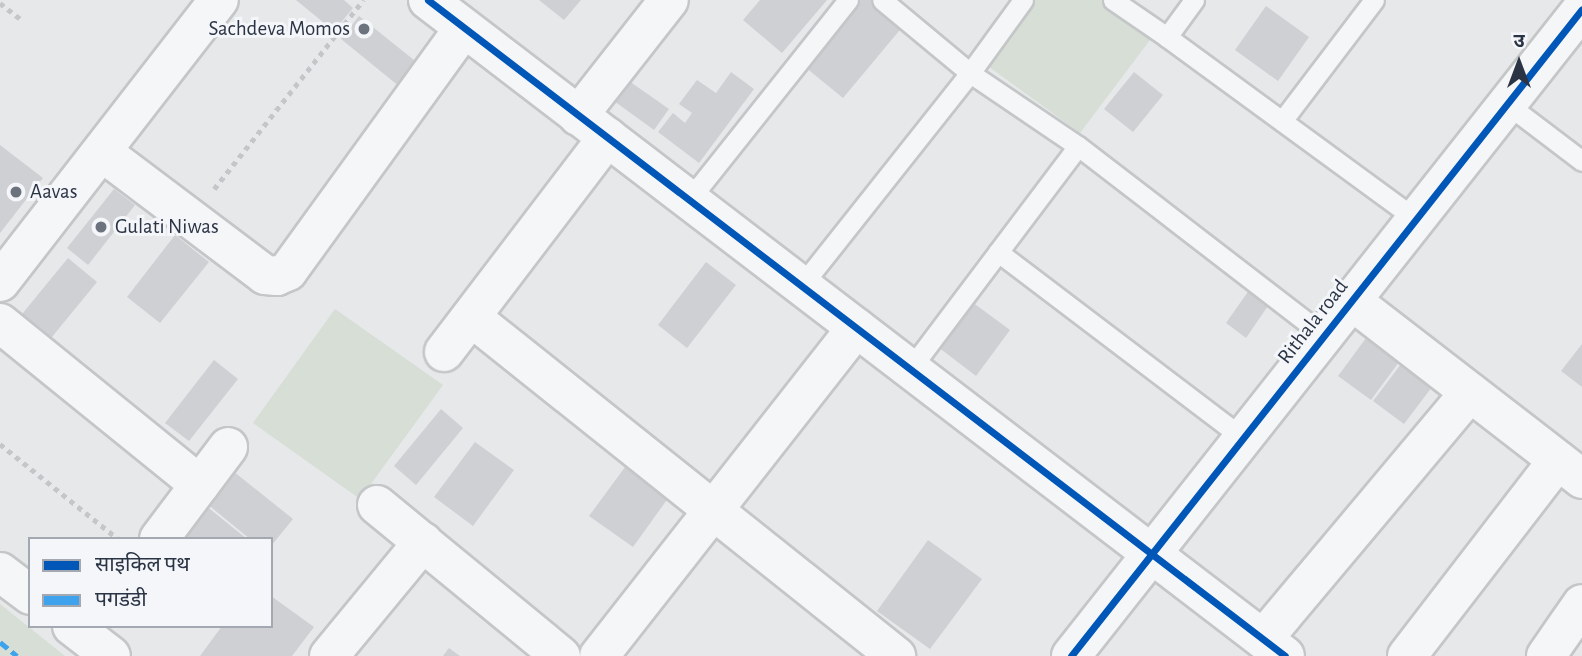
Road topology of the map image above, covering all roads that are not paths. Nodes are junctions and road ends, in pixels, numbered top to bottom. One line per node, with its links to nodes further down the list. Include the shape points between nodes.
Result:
1 (219, 0): 18 (street)
2 (428, 0): 11 (street)
3 (669, 0): 16 (street)
4 (848, 0): 20 (lane)
5 (882, 0): 13 (lane)
6 (1023, 0): 13 (lane)
7 (1113, 0): 12 (lane)
8 (1195, 0): 12 (lane)
9 (1374, 0): 15 (lane)
10 (1582, 9): 14 (street, Rithala road)
11 (464, 28): 16 (street); 18 (street, via 288,271 265,275)
12 (1167, 37): 15 (lane)
13 (970, 73): 17 (lane); 24 (lane)
14 (1507, 104): 19 (lane); 21 (street, Rithala road)
15 (1282, 121): 21 (lane)
16 (593, 127): 20 (street); 26 (street)
17 (1078, 146): 22 (lane); 29 (lane)
18 (102, 152): 23 (street)
19 (1582, 161)
20 (688, 201): 24 (street)
21 (1416, 219): 25 (street, Rithala road)
22 (998, 252): 31 (lane); 33 (lane)
23 (0, 282)
24 (801, 286): 28 (street)
25 (1352, 301): 29 (street, Rithala road); 32 (street)
26 (471, 317): 30 (street); 38 (street)
27 (0, 323): 36 (street)
28 (856, 328): 31 (street); 38 (street)
29 (1325, 335): 33 (street, Rithala road)
30 (444, 352)
31 (910, 369): 41 (street)
32 (1470, 392): 35 (street); 45 (street)
33 (1243, 438): 41 (street, Rithala road)
34 (228, 447): 36 (street)
35 (1570, 469): 51 (street)
36 (200, 485): 39 (street)
37 (377, 505): 40 (street)
38 (713, 510): 49 (street); 50 (street)
39 (161, 537)
40 (423, 542): 47 (street); 48 (street)
41 (1152, 554): 45 (street); 46 (street, Rithala road)
42 (0, 572): 43 (street)
43 (28, 593)
44 (1577, 620): 52 (street)
45 (1274, 648)
46 (1078, 654)
47 (329, 656)
48 (561, 656)
49 (598, 656)
50 (896, 656)
51 (1407, 656)
52 (1546, 656)

